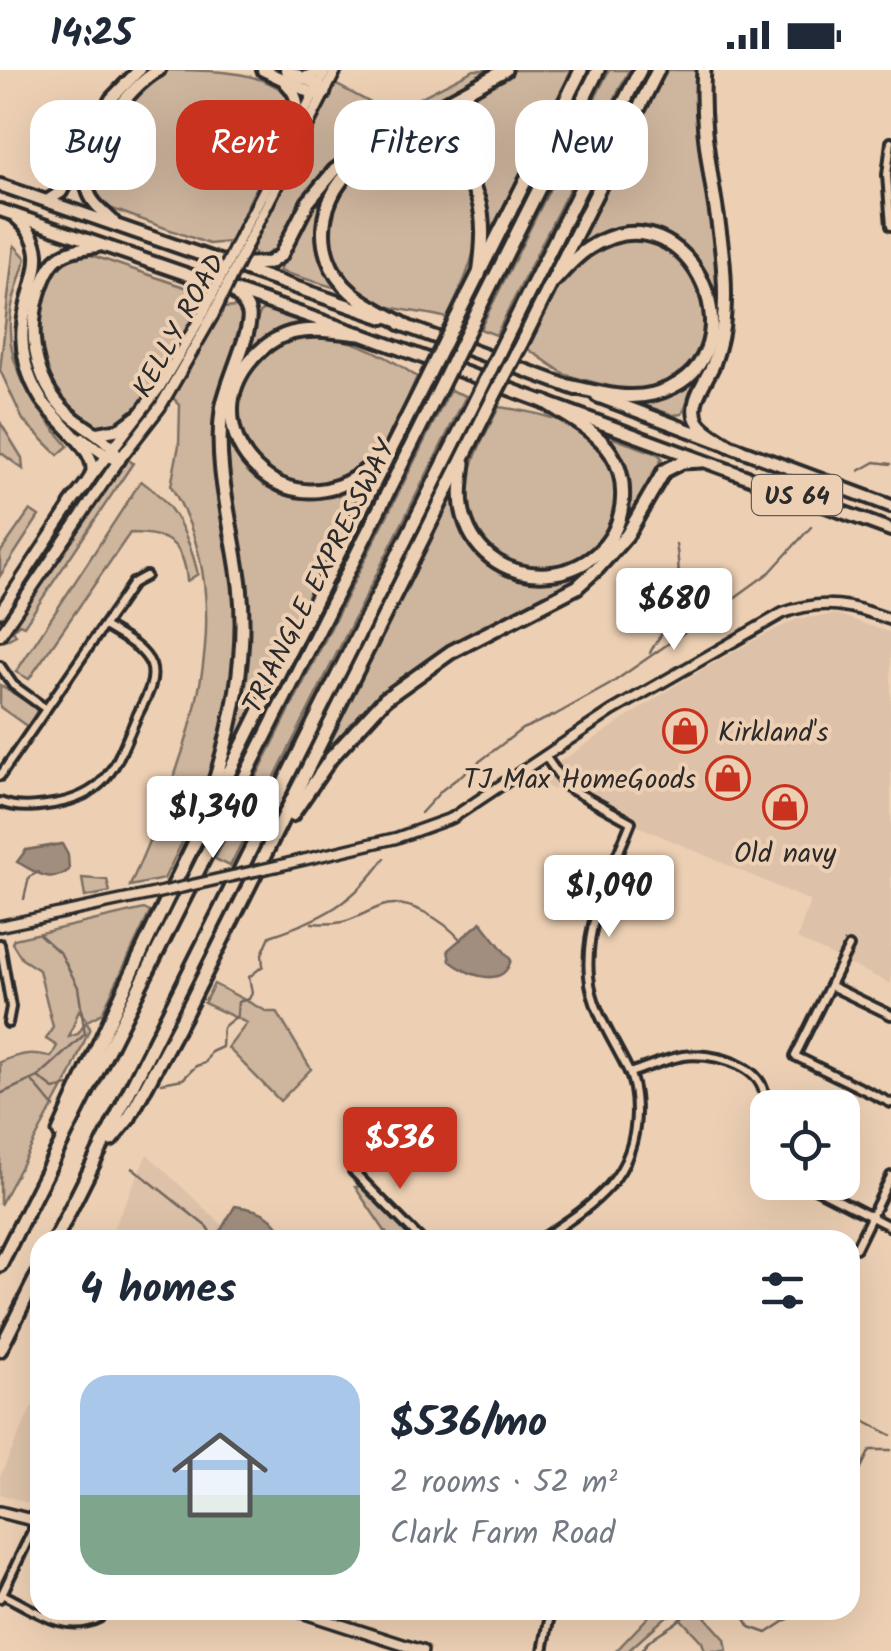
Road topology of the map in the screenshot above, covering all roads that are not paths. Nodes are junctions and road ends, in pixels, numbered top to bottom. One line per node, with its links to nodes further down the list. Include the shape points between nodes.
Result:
1 (139, 70): 21 (highway, via 112,99 61,192)
2 (159, 70): 25 (highway, via 114,111 87,171 88,192)
3 (263, 70): 12 (highway)
4 (324, 70): 13 (highway); 14 (main road, KELLY ROAD)
5 (336, 70): 14 (main road, KELLY ROAD)
6 (506, 70): 29 (highway, via 368,145 308,202 281,254 270,262)
7 (581, 70): 30 (highway)
8 (598, 70): 75 (highway, TRIANGLE EXPRESSWAY, bridge)
9 (640, 70): 74 (highway, bridge)
10 (658, 70): 31 (highway)
11 (704, 70): 42 (highway, via 704,138 726,292 723,331 696,413)
12 (283, 74): 13 (highway); 14 (highway); 15 (highway)
13 (304, 78): 14 (highway)
14 (319, 91): 16 (main road, KELLY ROAD); 27 (main road, KELLY ROAD)
15 (298, 100)
16 (313, 100)
17 (891, 142): 20 (street)
18 (0, 185): 21 (highway, US 64)
19 (267, 190): 27 (main road, KELLY ROAD)
20 (890, 196): 24 (street)
21 (48, 201): 25 (highway, US 64)
22 (0, 210): 23 (highway, US 64)
23 (12, 214): 28 (highway, US 64); 39 (highway, via 38,248 22,328 26,364 38,394)
24 (891, 218): 26 (street)
25 (118, 225): 29 (highway, US 64)
26 (891, 226)
27 (246, 237): 33 (main road, KELLY ROAD, bridge)
28 (104, 246): 32 (highway, US 64); 40 (highway, via 70,250 54,260 33,329 43,379 62,408)
29 (233, 265): 34 (highway, US 64)
30 (478, 274): 34 (highway, via 480,205 456,167 404,149 378,152 356,166 336,184 326,208 324,249 350,292); 41 (highway, bridge)
31 (550, 285): 36 (highway, via 598,242 628,234 671,245 689,258 710,296 708,343 676,383 642,396); 44 (highway, bridge)
32 (232, 290): 35 (highway, US 64); 62 (highway, via 250,322 220,420 240,588 241,656 228,742)
33 (209, 313): 38 (main road, KELLY ROAD); 45 (main road, KELLY ROAD, via 178,380)
34 (405, 325): 36 (highway, US 64)
35 (360, 334): 37 (highway, US 64); 41 (highway, via 303,331 267,344 235,389 238,442 263,474 308,492 349,484)
36 (569, 386): 42 (highway, US 64)
37 (545, 402): 44 (highway, via 600,439 620,472 619,522 588,562 542,576 510,570 488,556 464,518); 46 (highway, US 64)
38 (136, 416): 40 (highway, via 120,430); 43 (main road, KELLY ROAD)
39 (66, 427): 43 (highway); 47 (highway, via 86,449 92,468)
40 (95, 433): 43 (highway)
41 (398, 436): 62 (highway)
42 (728, 446): 48 (highway, US 64)
43 (110, 451): 45 (highway); 47 (main road, KELLY ROAD)
44 (466, 454): 63 (highway)
45 (119, 460): 54 (main road, KELLY ROAD)
46 (702, 461): 49 (highway, US 64); 63 (highway, via 664,471 627,535 577,587 451,652 385,700 331,758)
47 (70, 505): 51 (main road, KELLY ROAD)
48 (891, 506)
49 (891, 530)
50 (146, 576): 53 (street)
51 (0, 612)
52 (891, 620): 59 (street, via 837,603 784,613)
53 (104, 626): 58 (street); 61 (street, via 142,651 152,673 112,771 98,788 69,802 29,808)
54 (0, 636)
55 (0, 666): 57 (street)
56 (0, 682): 57 (street)
57 (14, 685): 58 (street)
58 (46, 709): 60 (street)
59 (545, 756): 64 (street, bridge, via 472,807 396,838); 71 (street, via 567,788 631,822 588,952 602,1022)
60 (0, 776)
61 (0, 802)
62 (198, 834): 75 (highway, via 112,1010)
63 (272, 842): 74 (highway, via 153,1076)
64 (0, 926)
65 (0, 944): 67 (street)
66 (850, 947): 68 (street)
67 (3, 980): 70 (street)
68 (831, 986): 69 (street); 73 (street, via 795,1056)
69 (891, 1015)
70 (8, 1023)
71 (630, 1073): 72 (street, via 683,1056 709,1056 751,1073); 83 (street, via 636,1140 626,1164 609,1188)
72 (762, 1090)
73 (891, 1103)
74 (96, 1159): 81 (highway)
75 (50, 1165): 85 (highway, TRIANGLE EXPRESSWAY)
76 (353, 1171): 82 (street)
77 (891, 1176): 79 (street)
78 (838, 1200): 79 (street)
79 (871, 1217): 80 (street); 84 (street)
80 (891, 1227)
81 (60, 1230)
82 (411, 1230)
83 (554, 1230)
84 (860, 1240)
85 (0, 1264)
86 (30, 1290): 87 (highway)
87 (0, 1350)
88 (0, 1512): 89 (main road)
89 (30, 1519)
90 (30, 1537): 91 (street)
91 (1, 1596): 92 (street)
92 (30, 1608)
93 (57, 1620): 94 (street, via 81,1626)
94 (94, 1620)
95 (326, 1620): 97 (main road)
96 (548, 1620): 98 (street)
97 (422, 1651)
98 (543, 1651)

